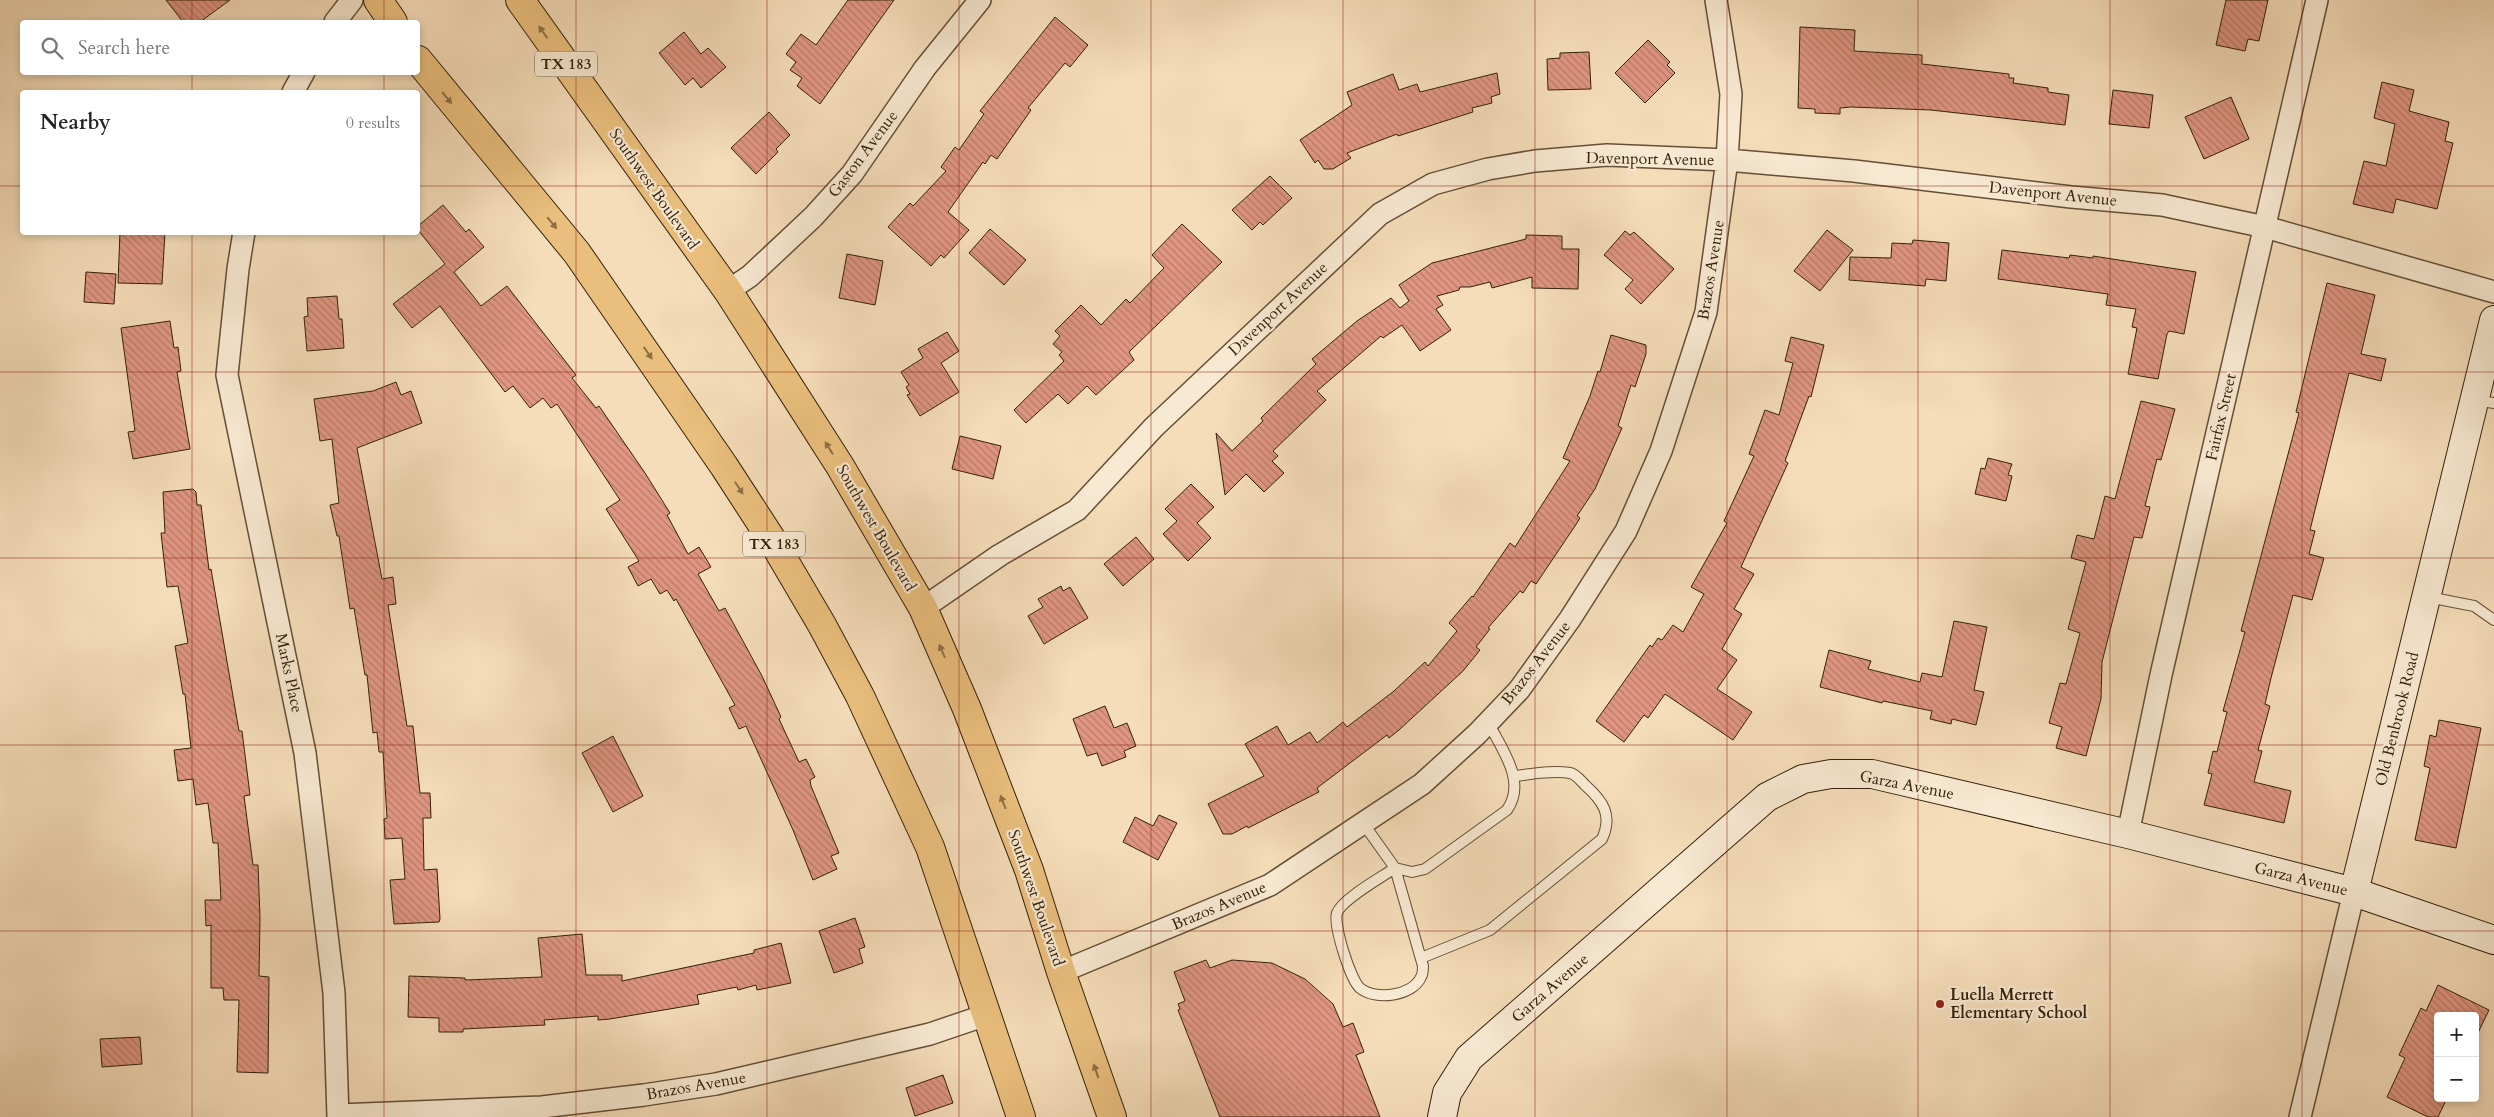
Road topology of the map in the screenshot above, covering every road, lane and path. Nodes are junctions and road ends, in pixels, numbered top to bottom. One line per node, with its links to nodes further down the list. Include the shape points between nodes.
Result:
1 (352, 0): 7 (street)
2 (378, 0): 8 (main road)
3 (520, 0): 15 (main road, Southwest Boulevard / TX 183, one-way to 3)
4 (980, 0): 15 (street, Gaston Avenue, via 925,68 852,174 814,217 750,276)
5 (1716, 0): 12 (street, Brazos Avenue, via 1731,94)
6 (2317, 0): 13 (street, Fairfax Street)
7 (337, 20)
8 (392, 20)
9 (420, 62): 31 (main road, TX 183, one-way to 31, via 577,253 666,379 772,540 860,696 930,848)
10 (302, 75): 11 (street)
11 (294, 90)
12 (1727, 160): 13 (street, Davenport Avenue, via 2162,205); 20 (street, Davenport Avenue, via 1607,155 1488,169 1433,184 1380,214 1311,277 1154,427 1077,510 1000,555); 22 (street, Brazos Avenue, via 1706,312 1661,451 1626,531 1576,611 1519,690)
13 (2265, 227): 16 (street, Davenport Avenue); 25 (street, Fairfax Street)
14 (244, 235): 32 (street, Marks Place, via 227,375 305,753 334,993)
15 (728, 291): 20 (main road, Southwest Boulevard / TX 183, one-way to 15, via 840,466)
16 (2494, 292)
17 (2494, 320): 18 (street, Old Benbrook Road)
18 (2484, 401): 19 (street, Old Benbrook Road)
19 (2427, 597): 21 (lane, via 2474,606); 27 (street, Old Benbrook Road)
20 (923, 608): 30 (main road, Southwest Boulevard / TX 183, one-way to 20, via 1029,870 967,709)
21 (2494, 620)
22 (1488, 722): 23 (lane); 24 (street, Brazos Avenue, via 1422,784)
23 (1515, 776): 26 (lane, via 1514,800 1507,810 1425,870 1412,872); 29 (lane, via 1555,772 1573,774 1601,799 1607,817 1602,839 1490,930)
24 (1363, 823): 26 (lane); 30 (street, Brazos Avenue, via 1270,884)
25 (2128, 834): 27 (street, Garza Avenue); 36 (street, Garza Avenue, via 1872,774 1831,774 1803,779 1767,797 1470,1058 1447,1093)
26 (1394, 868): 29 (lane); 29 (lane, via 1337,912 1340,944 1358,987 1368,994 1395,994 1412,987 1421,978)
27 (2354, 892): 28 (street, Garza Avenue); 33 (street, Old Benbrook Road)
28 (2494, 940)
29 (1421, 958)
30 (1061, 972): 35 (main road, Southwest Boulevard / TX 183, one-way to 30)
31 (986, 1015): 32 (street, Brazos Avenue, via 921,1036 716,1084 542,1107); 34 (main road, TX 183)
32 (338, 1116)
33 (2304, 1116)
34 (1020, 1117)
35 (1112, 1117)
36 (1442, 1117)

